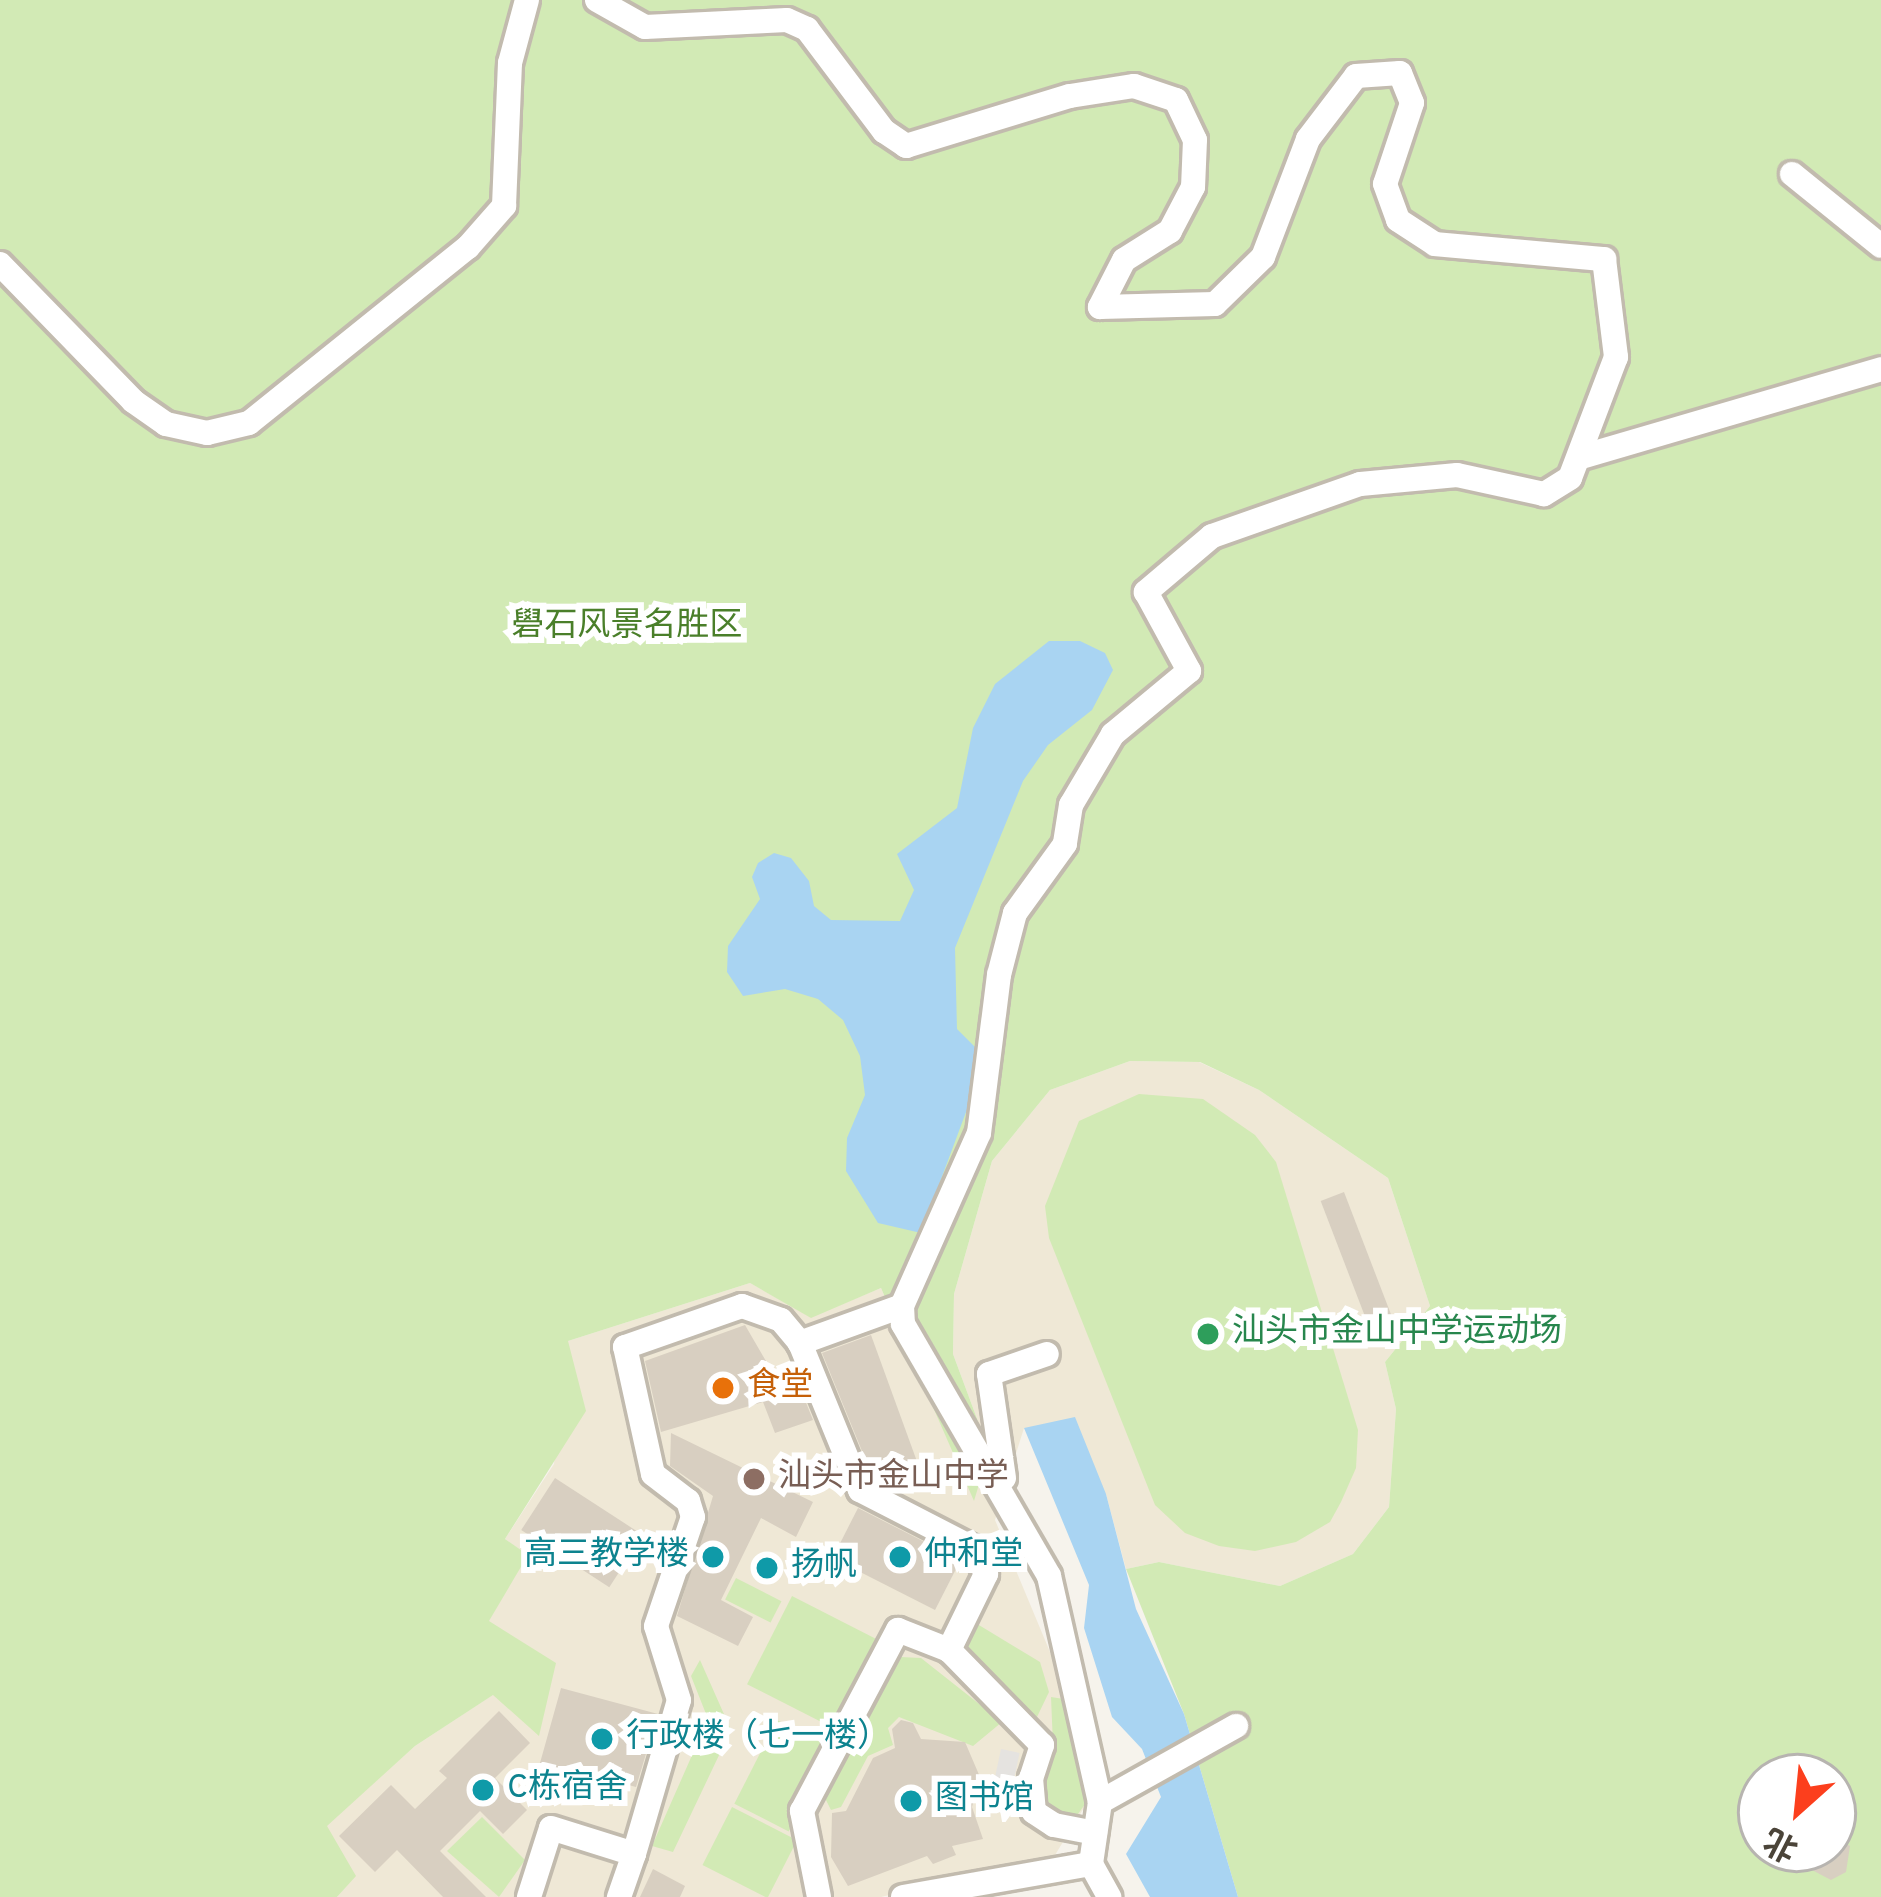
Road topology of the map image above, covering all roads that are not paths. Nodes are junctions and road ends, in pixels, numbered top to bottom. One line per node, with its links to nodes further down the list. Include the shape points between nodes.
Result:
1 (527, 0): 5 (street, via 510,63 504,206 468,247 249,424 207,433 166,424 133,401)
2 (597, 0): 7 (street, via 645,27 787,20 807,29 884,130 906,146 1070,96 1134,86 1176,100 1196,140 1192,187 1170,231 1124,260 1100,307 1216,304 1263,257 1308,139 1356,76 1400,73 1412,103 1385,184 1398,220 1435,244 1604,259 1616,357)
3 (1792, 174): 4 (street)
4 (1881, 246)
5 (0, 264)
6 (1881, 368): 7 (street)
7 (1581, 457): 8 (street, via 1570,478 1544,494 1456,475 1360,484 1212,536 1146,592 1189,671 1113,734 1071,805 1065,844 1015,913 998,975 979,1133)
8 (902, 1306): 9 (street); 11 (street, via 903,1324)
9 (800, 1343): 12 (street, via 860,1490 973,1548 986,1574); 16 (street, via 781,1320 742,1306 626,1347 653,1474 688,1501 693,1517 656,1626 679,1700)
10 (1047, 1354): 11 (street, via 989,1374)
11 (1012, 1510): 14 (street, via 1049,1576)
12 (949, 1650): 15 (street, via 1042,1745 1031,1778 1034,1812); 20 (street, via 898,1630 802,1811)
13 (1236, 1726): 14 (street)
14 (1100, 1802): 15 (street)
15 (1096, 1833): 17 (street)
16 (634, 1854): 18 (street, via 550,1828); 19 (street)
17 (1091, 1864): 21 (street); 22 (street)
18 (529, 1897)
19 (620, 1897)
20 (819, 1897)
21 (904, 1897)
22 (1109, 1897)

